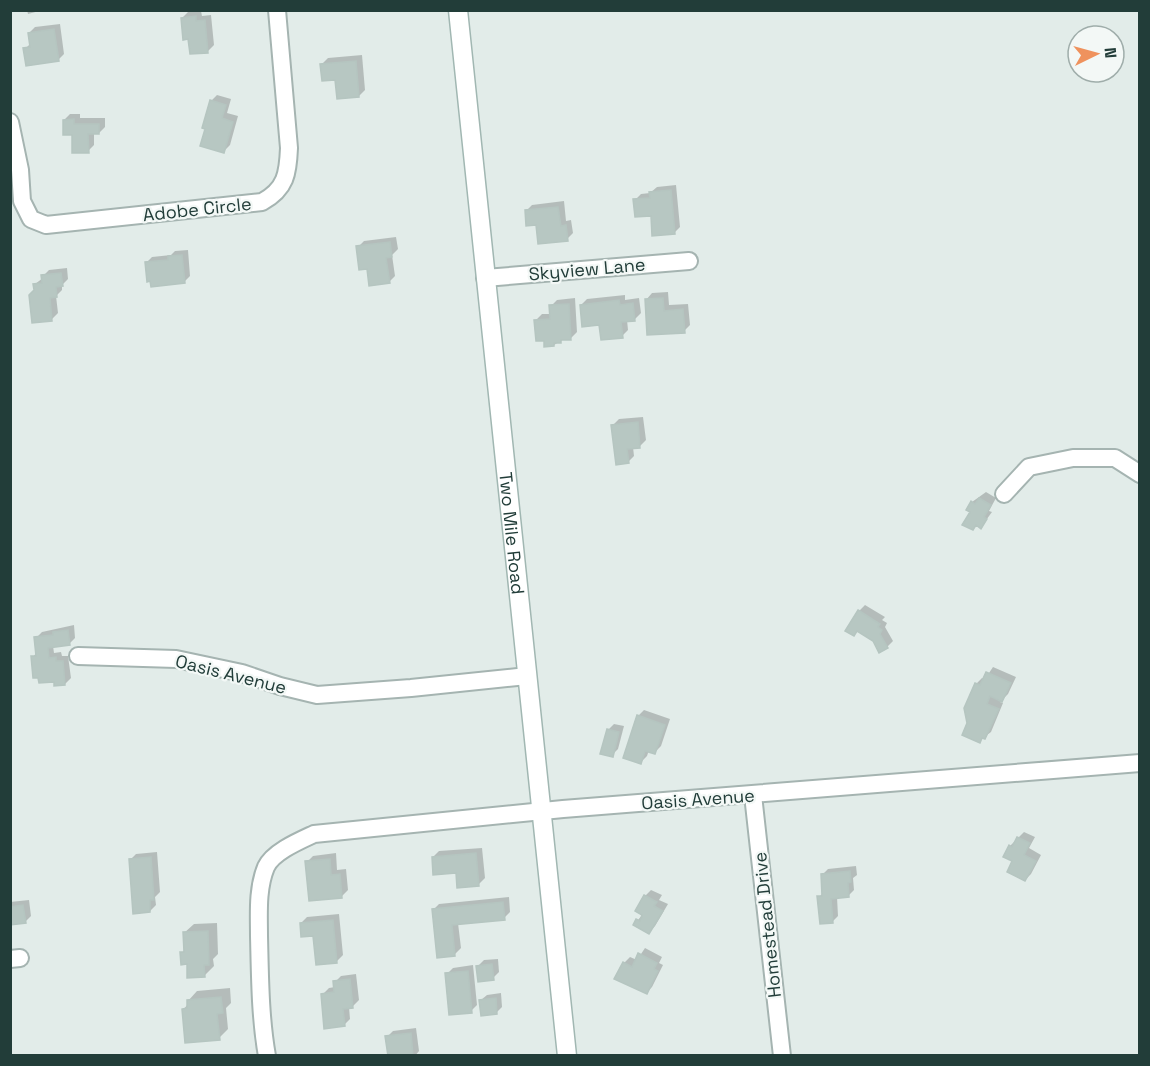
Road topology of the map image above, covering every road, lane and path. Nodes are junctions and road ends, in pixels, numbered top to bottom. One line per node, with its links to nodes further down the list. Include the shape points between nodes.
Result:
1 (277, 10): 3 (street, Adobe Circle, via 289,159 281,187 262,202 46,225 31,219 22,201)
2 (458, 10): 5 (main road, Two Mile Road)
3 (10, 122)
4 (688, 261): 5 (street, Skyview Lane)
5 (485, 278): 9 (main road, Two Mile Road)
6 (1140, 474): 7 (street, via 1115,458 1073,458 1029,467)
7 (1004, 494)
8 (78, 656): 9 (street, Oasis Avenue, via 176,659 317,695)
9 (527, 676): 12 (main road, Two Mile Road)
10 (1140, 763): 11 (street, Oasis Avenue)
11 (753, 795): 12 (street, Oasis Avenue); 15 (street, Homestead Drive)
12 (541, 812): 13 (street, Oasis Avenue, via 314,834 286,847 266,866 259,895); 14 (main road, Two Mile Road)
13 (267, 1056)
14 (567, 1056)
15 (782, 1056)

